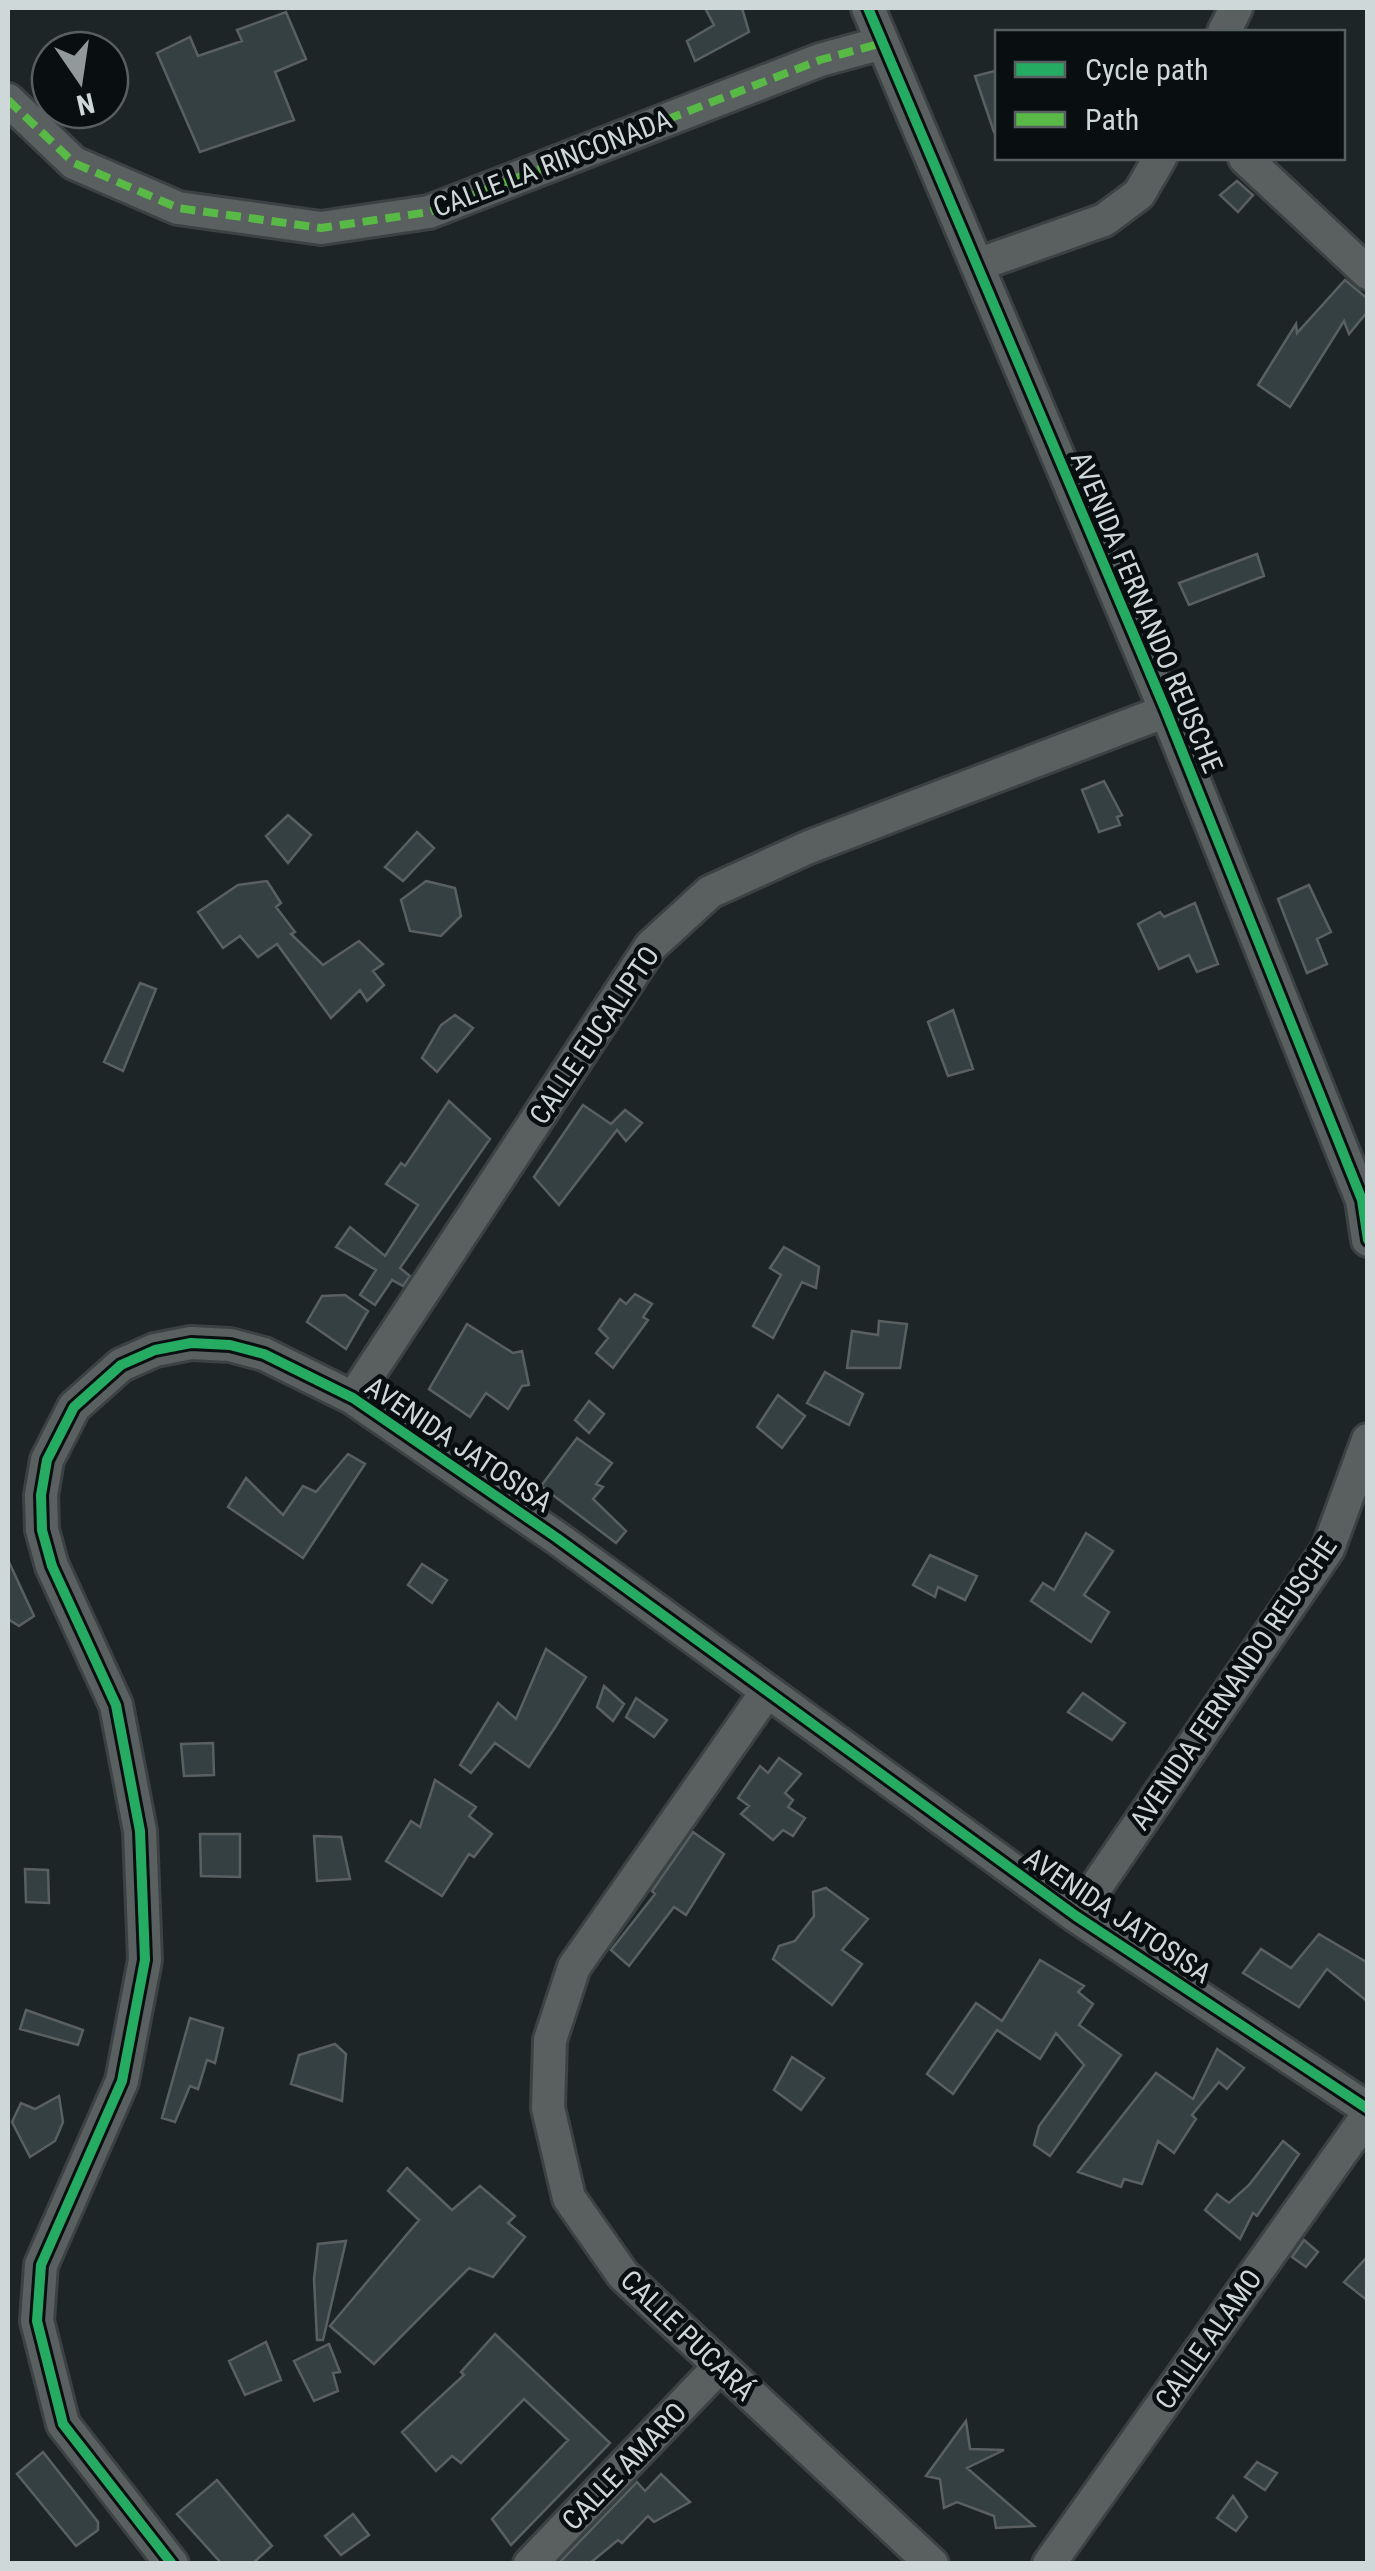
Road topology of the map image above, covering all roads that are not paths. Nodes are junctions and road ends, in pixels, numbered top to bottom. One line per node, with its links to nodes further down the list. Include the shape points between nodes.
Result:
1 (868, 8): 2 (street, AVENIDA FERNANDO REUSCHE)
2 (882, 42): 3 (street, CALLE LA RINCONADA, via 430,212 321,228 178,208 74,163); 6 (street, AVENIDA FERNANDO REUSCHE)
3 (8, 100)
4 (1159, 160): 6 (street, via 1139,194 1104,220)
5 (1247, 160): 7 (street)
6 (977, 265): 8 (street, AVENIDA FERNANDO REUSCHE)
7 (1368, 273)
8 (1166, 710): 9 (street, AVENIDA FERNANDO REUSCHE, via 1362,1200); 10 (street, CALLE EUCALIPTO, via 809,846 710,892 651,946)
9 (1368, 1240)
10 (353, 1398): 12 (street, AVENIDA JATOSISA); 16 (street, AVENIDA JATOSISA, via 264,1354 230,1345 155,1350 122,1365 74,1406 47,1460 40,1496 52,1566 116,1706 140,1832 145,1960 122,2080 41,2265 37,2321 64,2424)
11 (1368, 1440): 13 (street, AVENIDA FERNANDO REUSCHE, via 1328,1549)
12 (766, 1692): 13 (street, AVENIDA JATOSISA); 15 (street, CALLE PUCARÁ, via 574,1967 550,2040 548,2108 568,2198 622,2275)
13 (1076, 1916): 14 (street, AVENIDA JATOSISA)
14 (1368, 2112): 19 (street, CALLE ALAMO)
15 (718, 2368): 17 (street, CALLE AMARO); 18 (street, CALLE PUCARÁ)
16 (172, 2564)
17 (530, 2564)
18 (932, 2564)
19 (1048, 2564)

